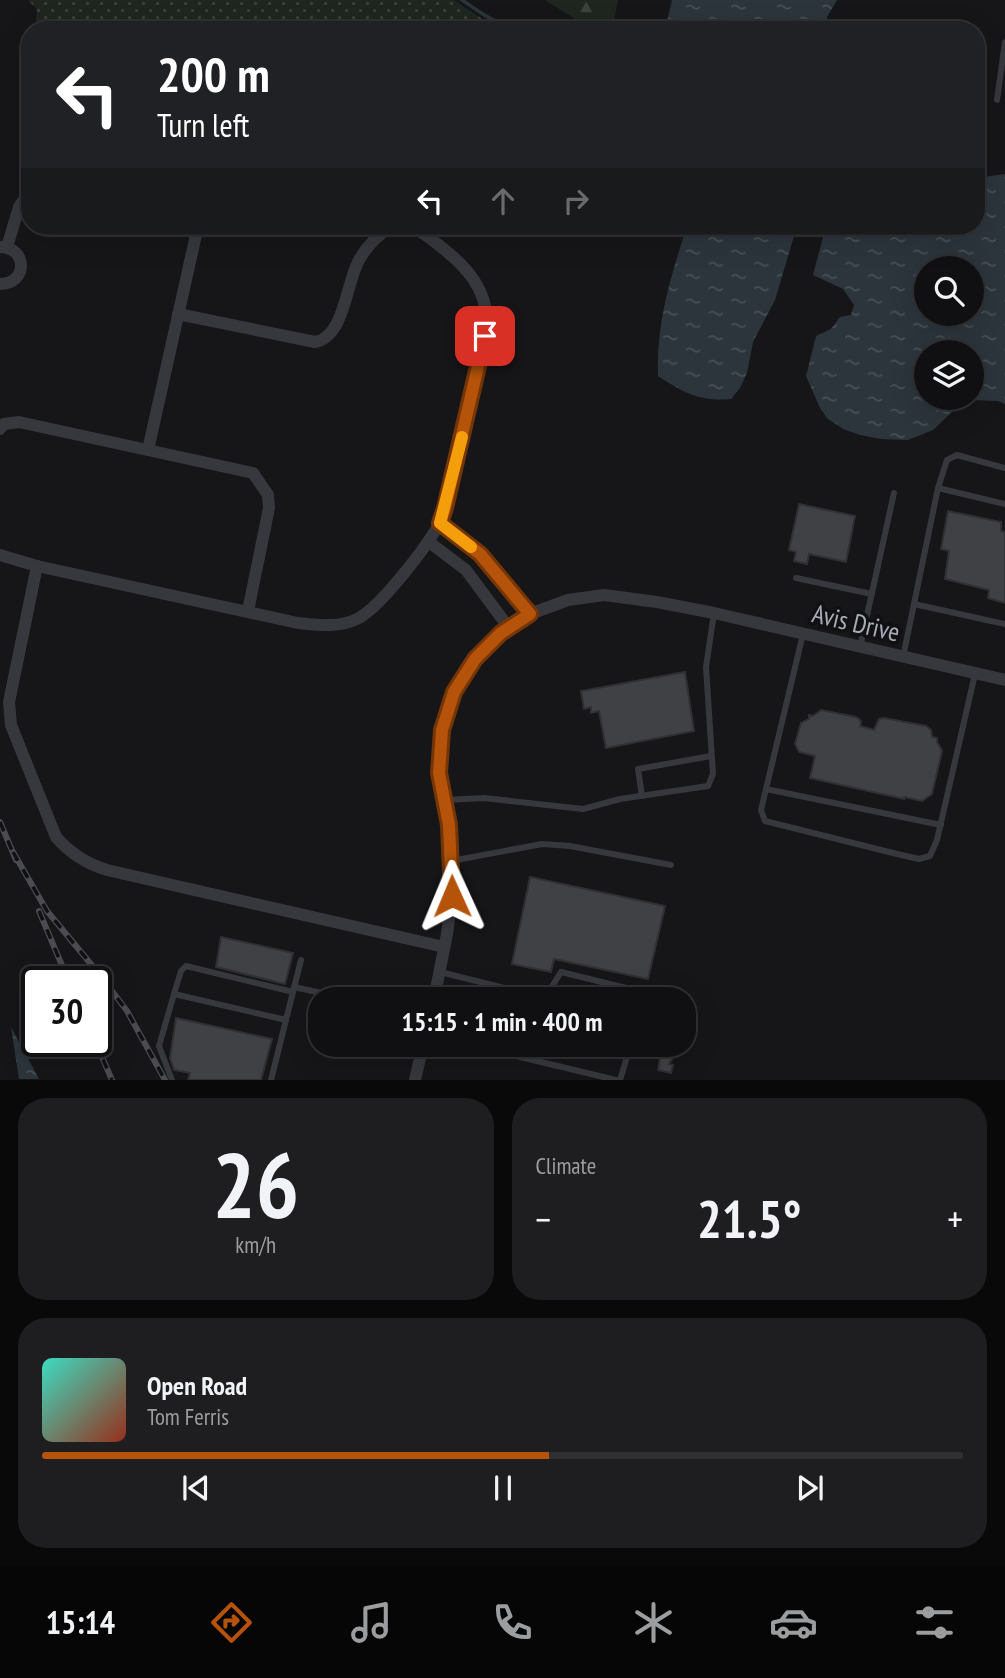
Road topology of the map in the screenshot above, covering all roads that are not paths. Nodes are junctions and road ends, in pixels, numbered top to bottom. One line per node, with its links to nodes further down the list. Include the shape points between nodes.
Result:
1 (1005, 42): 2 (lane)
2 (997, 100)
3 (21, 204): 7 (street)
4 (196, 235): 9 (street)
5 (380, 235): 9 (street, via 361,257 339,321 322,340)
6 (426, 235): 16 (street, via 475,279 487,309 485,336)
7 (3, 247): 8 (street, via 13,249 21,258 21,271 14,281)
8 (0, 284)
9 (178, 314): 11 (street)
10 (0, 429): 11 (street, via 19,422)
11 (148, 450): 23 (street, via 253,473 261,482 269,508)
12 (1005, 468): 13 (lane, via 957,455 947,460)
13 (938, 488): 15 (lane); 22 (lane)
14 (894, 493): 21 (lane)
15 (1005, 504)
16 (440, 523): 17 (street); 25 (street, via 480,554)
17 (429, 542): 23 (street, via 373,608 357,619 324,625); 27 (street, via 466,570)
18 (0, 555): 19 (street)
19 (37, 566): 23 (street); 40 (street, via 9,702 10,724 64,846 107,870)
20 (796, 578): 21 (lane)
21 (872, 594): 29 (lane)
22 (914, 604): 26 (lane); 30 (lane)
23 (248, 611)
24 (714, 612): 25 (street, Avis Drive, via 604,595 568,600); 28 (street, Avis Drive); 33 (lane, via 706,667)
25 (530, 614): 27 (street, Avis Drive)
26 (1005, 624)
27 (509, 628): 36 (street, Avis Drive, via 475,659 454,692 442,730 439,773)
28 (803, 634): 29 (street, Avis Drive); 34 (lane)
29 (860, 647): 30 (street, Avis Drive)
30 (903, 657): 31 (street, Avis Drive)
31 (975, 674): 32 (street, Avis Drive); 37 (lane)
32 (1005, 680)
33 (711, 756): 35 (lane, via 713,774 708,786); 35 (lane, via 638,769)
34 (766, 789): 37 (lane); 37 (lane, via 761,810 765,821 919,859 930,856)
35 (642, 796): 36 (lane, via 583,809 484,798)
36 (446, 800): 38 (street, Avis Drive)
37 (941, 825)
38 (451, 861): 39 (lane, via 542,844); 40 (street, Avis Drive, via 452,896)
39 (671, 865)
40 (444, 947): 42 (street, Avis Drive)
41 (301, 960): 49 (lane)
42 (440, 972): 43 (lane); 44 (street, Avis Drive)
43 (486, 984): 45 (lane); 46 (lane)
44 (436, 987)
45 (485, 987)
46 (499, 987)
47 (552, 987): 48 (lane, via 561,972)
48 (622, 987)
49 (293, 989): 50 (lane); 51 (lane, via 186,966); 52 (lane)
50 (308, 992)
51 (174, 993): 52 (lane); 56 (lane, via 159,1046)
52 (286, 1020): 57 (lane)
53 (420, 1057): 58 (street)
54 (520, 1057): 59 (lane)
55 (625, 1057): 59 (lane)
56 (172, 1080)
57 (271, 1080)
58 (415, 1080)
59 (618, 1080)

